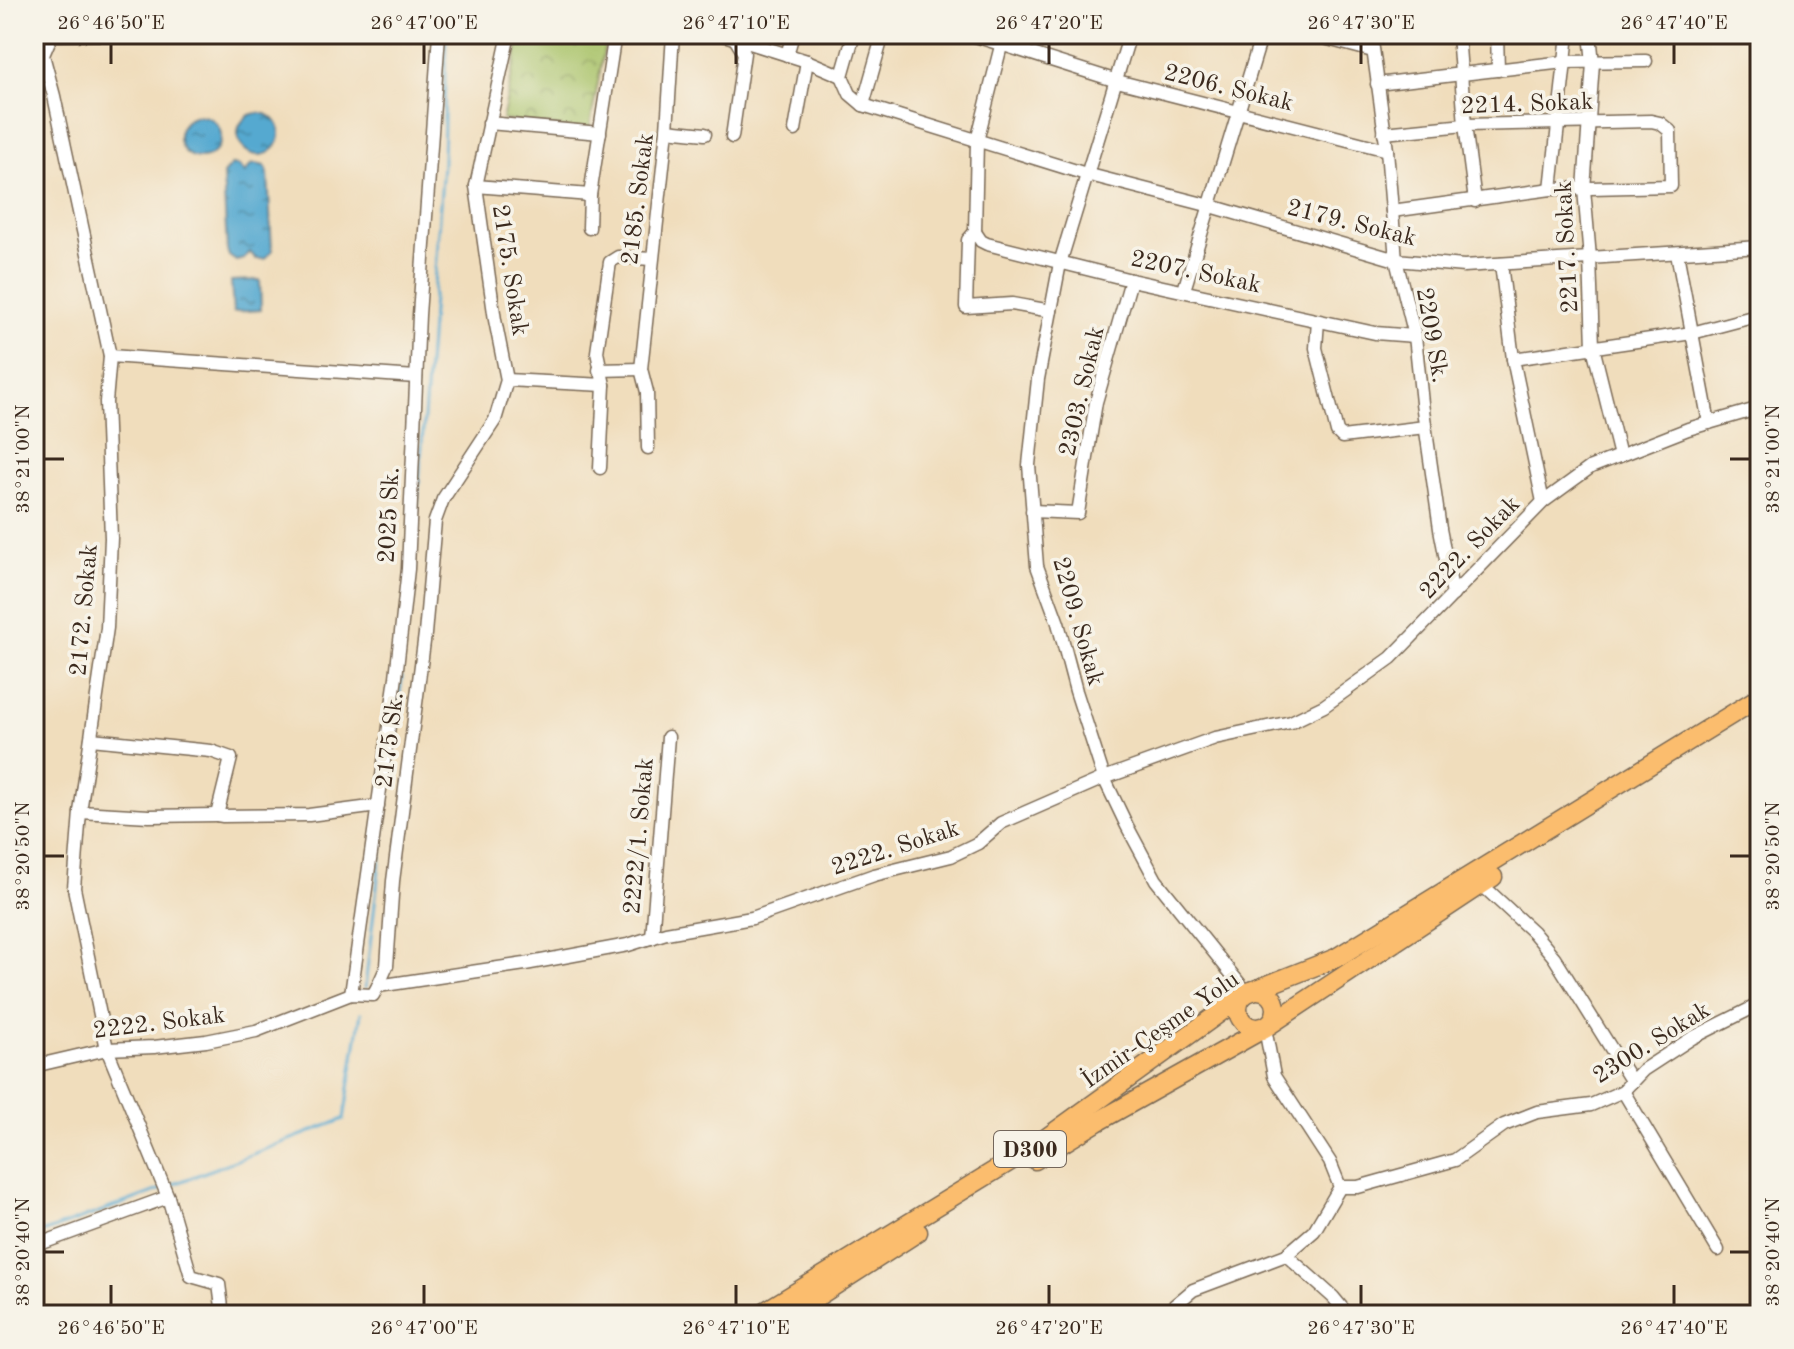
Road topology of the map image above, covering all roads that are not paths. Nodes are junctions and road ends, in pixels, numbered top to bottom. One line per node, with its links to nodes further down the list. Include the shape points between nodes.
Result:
1 (52, 34): 2 (street); 23 (street, 2172. Sokak)
2 (138, 34)
3 (439, 34): 77 (street, 2025 Sk.)
4 (509, 34): 37 (street, 2175. Sokak)
5 (615, 34): 42 (street)
6 (673, 34): 40 (street, 2185. Sokak)
7 (721, 34): 20 (street)
8 (793, 34): 24 (street)
9 (854, 34): 31 (street)
10 (883, 34): 34 (street)
11 (969, 34): 21 (street, 2206. Sokak)
12 (1130, 34): 32 (street, 2209. Sokak)
13 (1262, 34): 35 (street)
14 (1309, 34): 22 (street)
15 (1371, 34): 22 (street, 2209 Sk.)
16 (1458, 34): 30 (street)
17 (1497, 34): 29 (street)
18 (1568, 34): 27 (street)
19 (1590, 34): 28 (street, 2217. Sokak)
20 (735, 36): 24 (street); 45 (street, via 744,53)
21 (1002, 39): 32 (street, 2206. Sokak); 46 (street)
22 (1373, 51): 33 (street, 2209 Sk.)
23 (38, 54): 73 (street, 2172. Sokak)
24 (787, 55): 25 (street)
25 (807, 61): 31 (street); 41 (street)
26 (1646, 61): 28 (street)
27 (1564, 62): 28 (street); 29 (street); 36 (street)
28 (1593, 63): 38 (street, 2217. Sokak)
29 (1498, 70): 30 (street)
30 (1462, 73): 33 (street); 39 (street)
31 (842, 76): 34 (street, via 850,94)
32 (1117, 81): 35 (street, 2206. Sokak); 48 (street, 2209. Sokak)
33 (1377, 84): 43 (street, 2209 Sk.)
34 (863, 105): 46 (street, 2179. Sokak)
35 (1240, 112): 47 (street, 2206. Sokak); 54 (street)
36 (1558, 121): 38 (street, 2214. Sokak); 39 (street, 2214. Sokak); 50 (street)
37 (489, 123): 42 (street); 49 (street, 2175. Sokak)
38 (1588, 123): 51 (street, 2217. Sokak); 51 (street, 2214. Sokak, via 1660,123 1670,131 1671,186)
39 (1465, 125): 43 (street, 2214. Sokak); 53 (street)
40 (667, 130): 44 (street); 61 (street, 2185. Sokak)
41 (795, 130)
42 (600, 133): 52 (street)
43 (1384, 133): 47 (street, 2209 Sk.)
44 (705, 134)
45 (732, 137)
46 (977, 141): 48 (street, 2179. Sokak); 57 (street)
47 (1387, 150): 55 (street, 2209 Sk.)
48 (1086, 174): 54 (street, 2179. Sokak); 63 (street, 2209. Sokak)
49 (476, 186): 52 (street); 78 (street, 2175. Sokak)
50 (1551, 189): 51 (street); 53 (street)
51 (1584, 189): 60 (street, 2217. Sokak)
52 (590, 195): 56 (street)
53 (1475, 201): 55 (street)
54 (1211, 206): 62 (street, 2179. Sokak); 66 (street)
55 (1392, 211): 62 (street, 2209 Sk.)
56 (589, 228)
57 (975, 232): 63 (street, 2207. Sokak, via 987,244); 67 (street, via 968,240 966,307 1012,304)
58 (1758, 247): 59 (street, 2179. Sokak)
59 (1677, 253): 60 (street, 2179. Sokak); 70 (street)
60 (1590, 258): 64 (street, 2179. Sokak); 72 (street, 2217. Sokak)
61 (652, 259): 75 (street, 2185. Sokak); 76 (street, via 618,257 610,262)
62 (1396, 260): 64 (street, 2179. Sokak); 71 (street, 2209 Sk.)
63 (1060, 263): 65 (street, 2207. Sokak); 67 (street, 2209. Sokak)
64 (1501, 264): 74 (street)
65 (1131, 280): 66 (street, 2207. Sokak); 88 (street, 2303. Sokak, via 1096,402 1078,513)
66 (1184, 290): 69 (street, 2207. Sokak)
67 (1051, 311): 88 (street, 2209. Sokak, via 1030,442)
68 (1760, 315): 70 (street)
69 (1318, 321): 71 (street, 2207. Sokak); 82 (street, via 1316,348 1342,437)
70 (1692, 333): 72 (street); 81 (street)
71 (1415, 336): 82 (street, 2209 Sk.)
72 (1593, 347): 74 (street); 84 (street, 2217. Sokak)
73 (110, 356): 77 (street); 93 (street, 2172. Sokak, via 105,434 109,600)
74 (1513, 359): 87 (street)
75 (641, 369): 76 (street); 83 (street, 2185. Sokak)
76 (599, 370): 79 (street)
77 (416, 377): 95 (street, 2025 Sk., via 408,569)
78 (507, 380): 79 (street); 86 (street, 2175. Sokak, via 495,420)
79 (604, 385): 85 (street)
80 (1760, 408): 81 (street, 2222. Sokak)
81 (1709, 423): 84 (street, 2222. Sokak)
82 (1425, 427): 89 (street, 2209 Sk.)
83 (648, 448)
84 (1620, 456): 87 (street, 2222. Sokak, via 1591,467)
85 (600, 468)
86 (443, 499): 100 (street, 2175 Sk., via 435,521 387,966)
87 (1543, 502): 89 (street, 2222. Sokak)
88 (1032, 511): 94 (street, 2209. Sokak, via 1037,566)
89 (1453, 595): 94 (street, 2222. Sokak, via 1391,658 1324,706 1291,722 1215,738)
90 (1760, 697): 101 (highway, İzmir-Çeşme Yolu / D300, via 1336,958)
91 (1760, 711): 98 (highway, İzmir-Çeşme Yolu / D300)
92 (668, 737): 99 (street, 2222/1. Sokak)
93 (91, 739): 96 (street, 2172. Sokak); 97 (street, via 211,751 231,758)
94 (1104, 778): 99 (street, 2222. Sokak, via 1001,823 978,843 951,856 874,875 752,918); 101 (street, 2209. Sokak, via 1156,880)
95 (378, 806): 97 (street, via 309,815); 102 (street, 2025 Sk.)
96 (80, 812): 97 (street); 105 (street, 2172. Sokak, via 74,888)
97 (217, 815)
98 (1481, 884): 104 (highway, İzmir-Çeşme Yolu / D300); 107 (street, via 1554,957)
99 (652, 938): 100 (street, 2222. Sokak)
100 (378, 986): 102 (street, 2222. Sokak, via 373,995)
101 (1247, 993): 104 (highway, via 1239,1005 1241,1017 1249,1026); 104 (highway, via 1262,991 1275,1003 1273,1020); 114 (highway, İzmir-Çeşme Yolu / D300, via 1035,1146)
102 (351, 994): 105 (street, 2222. Sokak, via 256,1031 193,1043)
103 (1760, 1004): 107 (street, 2300. Sokak, via 1692,1038)
104 (1265, 1028): 108 (street, via 1274,1076 1330,1162); 115 (highway, İzmir-Çeşme Yolu / D300, via 1097,1122)
105 (107, 1049): 106 (street, 2222. Sokak); 109 (street, 2172. Sokak)
106 (34, 1066)
107 (1627, 1086): 108 (street, 2300. Sokak, via 1591,1105 1537,1112 1504,1125 1455,1160 1358,1187); 111 (street)
108 (1340, 1187): 112 (street, via 1314,1231)
109 (168, 1197): 110 (street); 113 (street, 2172. Sokak, via 191,1276 219,1284)
110 (34, 1246)
111 (1718, 1250)
112 (1286, 1255): 116 (street, via 1193,1290); 117 (street)
113 (223, 1315)
114 (759, 1315)
115 (789, 1315)
116 (1163, 1315)
117 (1348, 1315)

